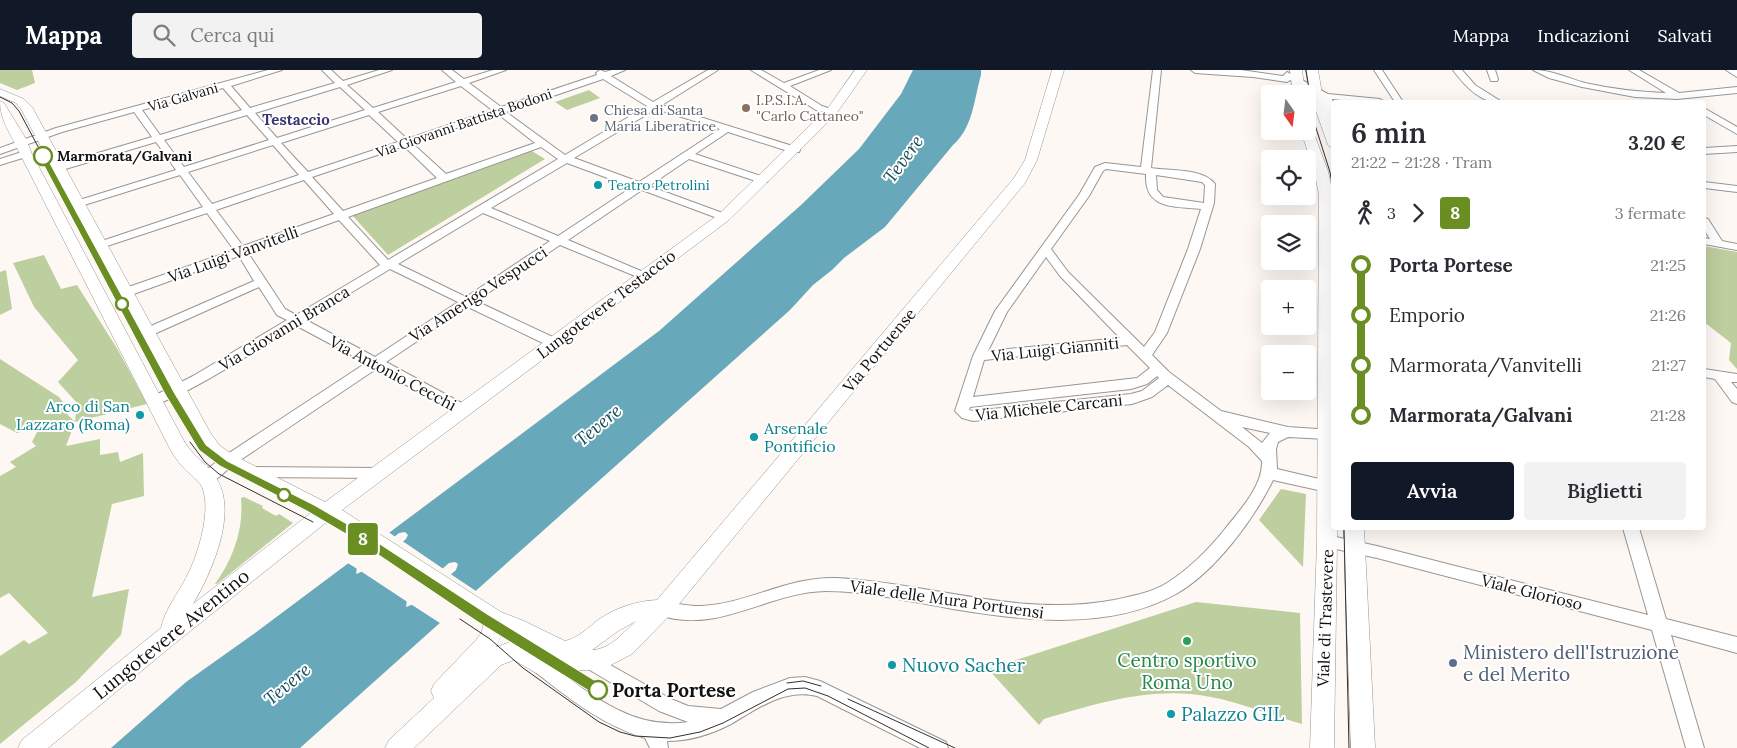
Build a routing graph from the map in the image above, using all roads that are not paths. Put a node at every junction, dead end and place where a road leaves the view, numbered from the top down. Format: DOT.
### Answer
graph roads {
  1 [pos="278,70"];
  2 [pos="326,70"];
  3 [pos="388,70"];
  4 [pos="446,70"];
  5 [pos="502,70"];
  6 [pos="595,70"];
  7 [pos="621,70"];
  8 [pos="714,70"];
  9 [pos="755,70"];
  10 [pos="828,70"];
  11 [pos="861,70"];
  12 [pos="1058,70"];
  13 [pos="1157,70"];
  14 [pos="1195,70"];
  15 [pos="1270,70"];
  16 [pos="1279,70"];
  17 [pos="1312,70"];
  18 [pos="1378,70"];
  19 [pos="1457,70"];
  20 [pos="1537,70"];
  21 [pos="1633,70"];
  22 [pos="1730,70"];
  23 [pos="1248,72"];
  24 [pos="1737,74"];
  25 [pos="604,76"];
  26 [pos="462,82"];
  27 [pos="1295,82"];
  28 [pos="342,84"];
  29 [pos="225,85"];
  30 [pos="1314,85"];
  31 [pos="783,86"];
  32 [pos="1316,89"];
  33 [pos="1737,90"];
  34 [pos="1316,91"];
  35 [pos="0,92"];
  36 [pos="1326,96"];
  37 [pos="1677,96"];
  38 [pos="1362,100"];
  39 [pos="1398,100"];
  40 [pos="1494,100"];
  41 [pos="1685,100"];
  42 [pos="0,105"];
  43 [pos="654,105"];
  44 [pos="137,110"];
  45 [pos="249,111"];
  46 [pos="372,111"];
  47 [pos="500,111"];
  48 [pos="832,111"];
  49 [pos="1706,112"];
  50 [pos="1331,113"];
  51 [pos="82,124"];
  52 [pos="728,128"];
  53 [pos="1737,130"];
  54 [pos="1331,135"];
  55 [pos="158,138"];
  56 [pos="32,139"];
  57 [pos="1310,140"];
  58 [pos="274,141"];
  59 [pos="407,142"];
  60 [pos="541,144"];
  61 [pos="0,145"];
  62 [pos="1737,149"];
  63 [pos="794,150"];
  64 [pos="0,151"];
  65 [pos="1706,151"];
  66 [pos="687,155"];
  67 [pos="0,156"];
  68 [pos="565,158"];
  69 [pos="0,162"];
  70 [pos="58,168"];
  71 [pos="181,170"];
  72 [pos="1149,171"];
  73 [pos="306,176"];
  74 [pos="444,178"];
  75 [pos="763,180"];
  76 [pos="1706,185"];
  77 [pos="640,186"];
  78 [pos="1737,189"];
  79 [pos="77,204"];
  80 [pos="1208,207"];
  81 [pos="209,209"];
  82 [pos="483,209"];
  83 [pos="340,216"];
  84 [pos="724,216"];
  85 [pos="1706,224"];
  86 [pos="558,241"];
  87 [pos="1706,241"];
  88 [pos="1718,243"];
  89 [pos="100,245"];
  90 [pos="1737,247"];
  91 [pos="1045,249"];
  92 [pos="241,251"];
  93 [pos="389,265"];
  94 [pos="644,276"];
  95 [pos="261,282"];
  96 [pos="127,292"];
  97 [pos="466,301"];
  98 [pos="295,320"];
  99 [pos="148,332"];
  100 [pos="1131,341"];
  101 [pos="554,343"];
  102 [pos="1145,355"];
  103 [pos="979,356"];
  104 [pos="374,363"];
  105 [pos="1706,373"];
  106 [pos="1163,374"];
  107 [pos="1719,375"];
  108 [pos="1737,378"];
  109 [pos="178,390"];
  110 [pos="1737,399"];
  111 [pos="155,400"];
  112 [pos="963,404"];
  113 [pos="464,410"];
  114 [pos="1211,412"];
  115 [pos="1290,431"];
  116 [pos="1330,433"];
  117 [pos="221,456"];
  118 [pos="1268,465"];
  119 [pos="199,471"];
  120 [pos="250,472"];
  121 [pos="379,472"];
  122 [pos="1327,486"];
  123 [pos="331,517"];
  124 [pos="1632,530"];
  125 [pos="1354,537"];
  126 [pos="1327,541"];
  127 [pos="662,609"];
  128 [pos="1661,625"];
  129 [pos="492,629"];
  130 [pos="171,633"];
  131 [pos="1737,645"];
  132 [pos="564,651"];
  133 [pos="589,661"];
  134 [pos="536,663"];
  135 [pos="724,718"];
  136 [pos="651,731"];
  137 [pos="30,748"];
  138 [pos="388,748"];
  139 [pos="397,748"];
  140 [pos="660,748"];
  141 [pos="939,748"];
  142 [pos="1322,748"];
  143 [pos="1362,748"];
  144 [pos="1695,748"];
  1 -- 29 [label="street, Via Galvani"];
  2 -- 28 [label="street"];
  3 -- 28 [label="street"];
  4 -- 26 [label="street"];
  5 -- 26 [label="street"];
  6 -- 25 [label="street"];
  7 -- 25 [label="street, Via Giovanni Battista Bodoni"];
  8 -- 43 [label="street"];
  9 -- 31 [label="street"];
  10 -- 31 [label="street"];
  11 -- 48 [label="main road, Lungotevere Testaccio"];
  12 -- 127 [label="main road, Via Portuense"];
  13 -- 72 [label="street"];
  14 -- 23 [label="street"];
  15 -- 27 [label="street"];
  16 -- 27 [label="street"];
  17 -- 30 [label="main road"];
  18 -- 39 [label="street"];
  19 -- 40 [label="street"];
  20 -- 37 [label="street"];
  21 -- 37 [label="street"];
  22 -- 24 [label="street"];
  23 -- 27 [label="street"];
  25 -- 43 [label="street"];
  25 -- 47 [label="street, Via Giovanni Battista Bodoni"];
  26 -- 46 [label="street"];
  26 -- 47 [label="street"];
  28 -- 45 [label="street"];
  28 -- 46 [label="street"];
  29 -- 44 [label="street, Via Galvani"];
  29 -- 45 [label="street"];
  31 -- 48 [label="street"];
  32 -- 36 [label="street"];
  33 -- 37 [label="street"];
  34 -- 54 [label="main road"];
  35 -- 56 [label="main road"];
  36 -- 38 [label="street"];
  36 -- 50 [label="street"];
  37 -- 41 [label="street"];
  42 -- 56 [label="main road"];
  43 -- 52 [label="street"];
  43 -- 68 [label="street"];
  44 -- 51 [label="street, Via Galvani"];
  44 -- 55 [label="street"];
  45 -- 55 [label="street"];
  45 -- 58 [label="street"];
  46 -- 58 [label="street"];
  46 -- 59 [label="street"];
  47 -- 59 [label="street, Via Giovanni Battista Bodoni"];
  47 -- 60 [label="street"];
  48 -- 63 [label="main road, Lungotevere Testaccio"];
  49 -- 53 [label="street"];
  51 -- 56 [label="street, Via Galvani"];
  51 -- 56 [label="street, Via Galvani"];
  52 -- 63 [label="street"];
  52 -- 66 [label="street, Via Amerigo Vespucci"];
  55 -- 70 [label="street"];
  55 -- 71 [label="street"];
  56 -- 61 [label="street"];
  56 -- 64 [label="street"];
  56 -- 67 [label="street"];
  56 -- 69 [label="street"];
  56 -- 70 [label="main road"];
  56 -- 111 [label="main road"];
  57 -- 116 [label="main road, Viale di Trastevere"];
  58 -- 71 [label="street"];
  58 -- 73 [label="street"];
  59 -- 73 [label="street, Via Giovanni Battista Bodoni"];
  59 -- 74 [label="street"];
  60 -- 68 [label="street"];
  60 -- 74 [label="street, Via Luigi Vanvitelli"];
  62 -- 65 [label="street"];
  63 -- 75 [label="main road, Lungotevere Testaccio"];
  66 -- 75 [label="street"];
  66 -- 77 [label="street, Via Amerigo Vespucci"];
  68 -- 77 [label="street"];
  68 -- 82 [label="street"];
  70 -- 79 [label="main road"];
  71 -- 79 [label="street"];
  71 -- 81 [label="street"];
  72 -- 80 [label="street"];
  72 -- 80 [label="street"];
  72 -- 91 [label="street"];
  73 -- 81 [label="street, Via Giovanni Battista Bodoni"];
  73 -- 83 [label="street"];
  74 -- 83 [label="street, Via Luigi Vanvitelli"];
  75 -- 84 [label="main road, Lungotevere Testaccio"];
  76 -- 78 [label="street"];
  77 -- 84 [label="street"];
  77 -- 86 [label="street, Via Amerigo Vespucci"];
  79 -- 89 [label="main road"];
  80 -- 102 [label="street"];
  81 -- 89 [label="street"];
  81 -- 92 [label="street"];
  82 -- 86 [label="street"];
  82 -- 93 [label="street"];
  83 -- 92 [label="street, Via Luigi Vanvitelli"];
  83 -- 93 [label="street"];
  84 -- 94 [label="main road, Lungotevere Testaccio"];
  85 -- 88 [label="street"];
  86 -- 94 [label="street"];
  86 -- 97 [label="street, Via Amerigo Vespucci"];
  87 -- 88 [label="street"];
  88 -- 90 [label="street"];
  89 -- 96 [label="main road"];
  91 -- 100 [label="street"];
  91 -- 103 [label="street"];
  92 -- 95 [label="street"];
  92 -- 96 [label="street, Via Luigi Vanvitelli"];
  93 -- 97 [label="street"];
  93 -- 98 [label="street, Via Giovanni Branca"];
  94 -- 101 [label="main road, Lungotevere Testaccio"];
  95 -- 98 [label="street"];
  95 -- 99 [label="street"];
  96 -- 99 [label="main road"];
  97 -- 101 [label="street"];
  97 -- 104 [label="street, Via Amerigo Vespucci"];
  98 -- 104 [label="street, Via Antonio Cecchi"];
  98 -- 109 [label="street, Via Giovanni Branca"];
  99 -- 109 [label="main road"];
  100 -- 102 [label="street"];
  100 -- 103 [label="street, Via Luigi Gianniti"];
  101 -- 113 [label="main road, Lungotevere Testaccio"];
  102 -- 106 [label="street"];
  103 -- 112 [label="street"];
  104 -- 113 [label="street, Via Antonio Cecchi"];
  104 -- 117 [label="street, Via Amerigo Vespucci"];
  105 -- 107 [label="street"];
  106 -- 112 [label="street, Via Michele Carcani"];
  106 -- 112 [label="street, Via Michele Carcani"];
  106 -- 114 [label="street"];
  107 -- 108 [label="street"];
  107 -- 110 [label="street"];
  109 -- 111 [label="street"];
  109 -- 117 [label="main road"];
  111 -- 119 [label="main road"];
  113 -- 121 [label="main road, Lungotevere Testaccio"];
  114 -- 115 [label="street"];
  114 -- 118 [label="street"];
  115 -- 116 [label="street"];
  115 -- 118 [label="street, Viale delle Mura Portuensi"];
  116 -- 122 [label="main road, Viale di Trastevere"];
  117 -- 119 [label="street, Via Amerigo Vespucci"];
  117 -- 120 [label="main road"];
  118 -- 122 [label="street"];
  118 -- 127 [label="street, Viale delle Mura Portuensi"];
  119 -- 130 [label="main road"];
  120 -- 121 [label="street"];
  120 -- 123 [label="main road"];
  121 -- 123 [label="main road, Lungotevere Testaccio"];
  122 -- 126 [label="main road, Viale di Trastevere"];
  123 -- 129 [label="main road"];
  123 -- 130 [label="main road, Lungotevere Aventino"];
  124 -- 128 [label="street"];
  125 -- 126 [label="street, Viale Glorioso"];
  125 -- 128 [label="street, Viale Glorioso"];
  125 -- 143 [label="main road, Viale di Trastevere"];
  126 -- 142 [label="main road, Viale di Trastevere"];
  127 -- 132 [label="main road"];
  127 -- 133 [label="main road, Via Portuense"];
  128 -- 131 [label="street, Viale Glorioso"];
  128 -- 144 [label="street"];
  129 -- 132 [label="main road"];
  129 -- 138 [label="main road"];
  130 -- 137 [label="main road, Lungotevere Aventino"];
  132 -- 133 [label="main road"];
  133 -- 134 [label="main road, Via Portuense"];
  133 -- 135 [label="street"];
  134 -- 136 [label="street"];
  134 -- 139 [label="main road"];
  135 -- 136 [label="street"];
  135 -- 141 [label="street"];
  136 -- 140 [label="street"];
}
